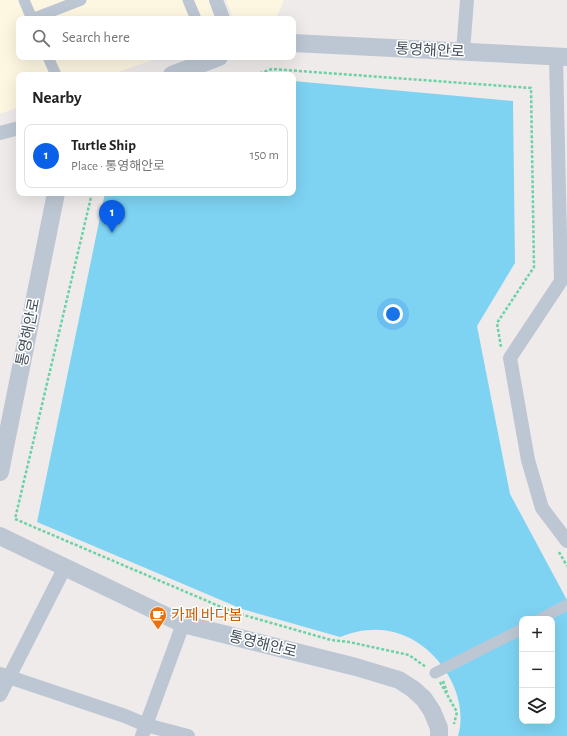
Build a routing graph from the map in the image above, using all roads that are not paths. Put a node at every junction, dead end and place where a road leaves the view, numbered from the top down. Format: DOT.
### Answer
graph roads {
  1 [pos="24,0"];
  2 [pos="81,0"];
  3 [pos="188,0"];
  4 [pos="216,0"];
  5 [pos="467,0"];
  6 [pos="31,16"];
  7 [pos="40,16"];
  8 [pos="195,16"];
  9 [pos="222,16"];
  10 [pos="296,43"];
  11 [pos="463,52"];
  12 [pos="562,57"];
  13 [pos="49,60"];
  14 [pos="209,60"];
  15 [pos="55,72"];
  16 [pos="179,72"];
  17 [pos="16,129"];
  18 [pos="0,133"];
  19 [pos="55,196"];
  20 [pos="0,472"];
  21 [pos="0,536"];
  22 [pos="562,544"];
  23 [pos="65,567"];
  24 [pos="567,605"];
  25 [pos="546,616"];
  26 [pos="183,624"];
  27 [pos="519,631"];
  28 [pos="435,673"];
  29 [pos="5,676"];
  30 [pos="0,695"];
  31 [pos="144,731"];
  32 [pos="446,733"];
  33 [pos="188,736"];
  1 -- 6 [label="street"];
  2 -- 7 [label="street"];
  3 -- 8 [label="street"];
  4 -- 9 [label="street"];
  5 -- 11 [label="street"];
  10 -- 11 [label="street, 통영해안로"];
  11 -- 12 [label="street, 통영해안로"];
  12 -- 22 [label="street"];
  13 -- 15 [label="street"];
  14 -- 16 [label="street"];
  17 -- 18 [label="street"];
  19 -- 20 [label="street, 통영해안로"];
  21 -- 23 [label="street, 통영해안로"];
  23 -- 26 [label="street, 통영해안로"];
  23 -- 29 [label="street"];
  24 -- 25 [label="street"];
  26 -- 31 [label="street"];
  26 -- 32 [label="street, 통영해안로"];
  27 -- 28 [label="street"];
  29 -- 30 [label="street"];
  29 -- 31 [label="street"];
  31 -- 33 [label="street"];
}
